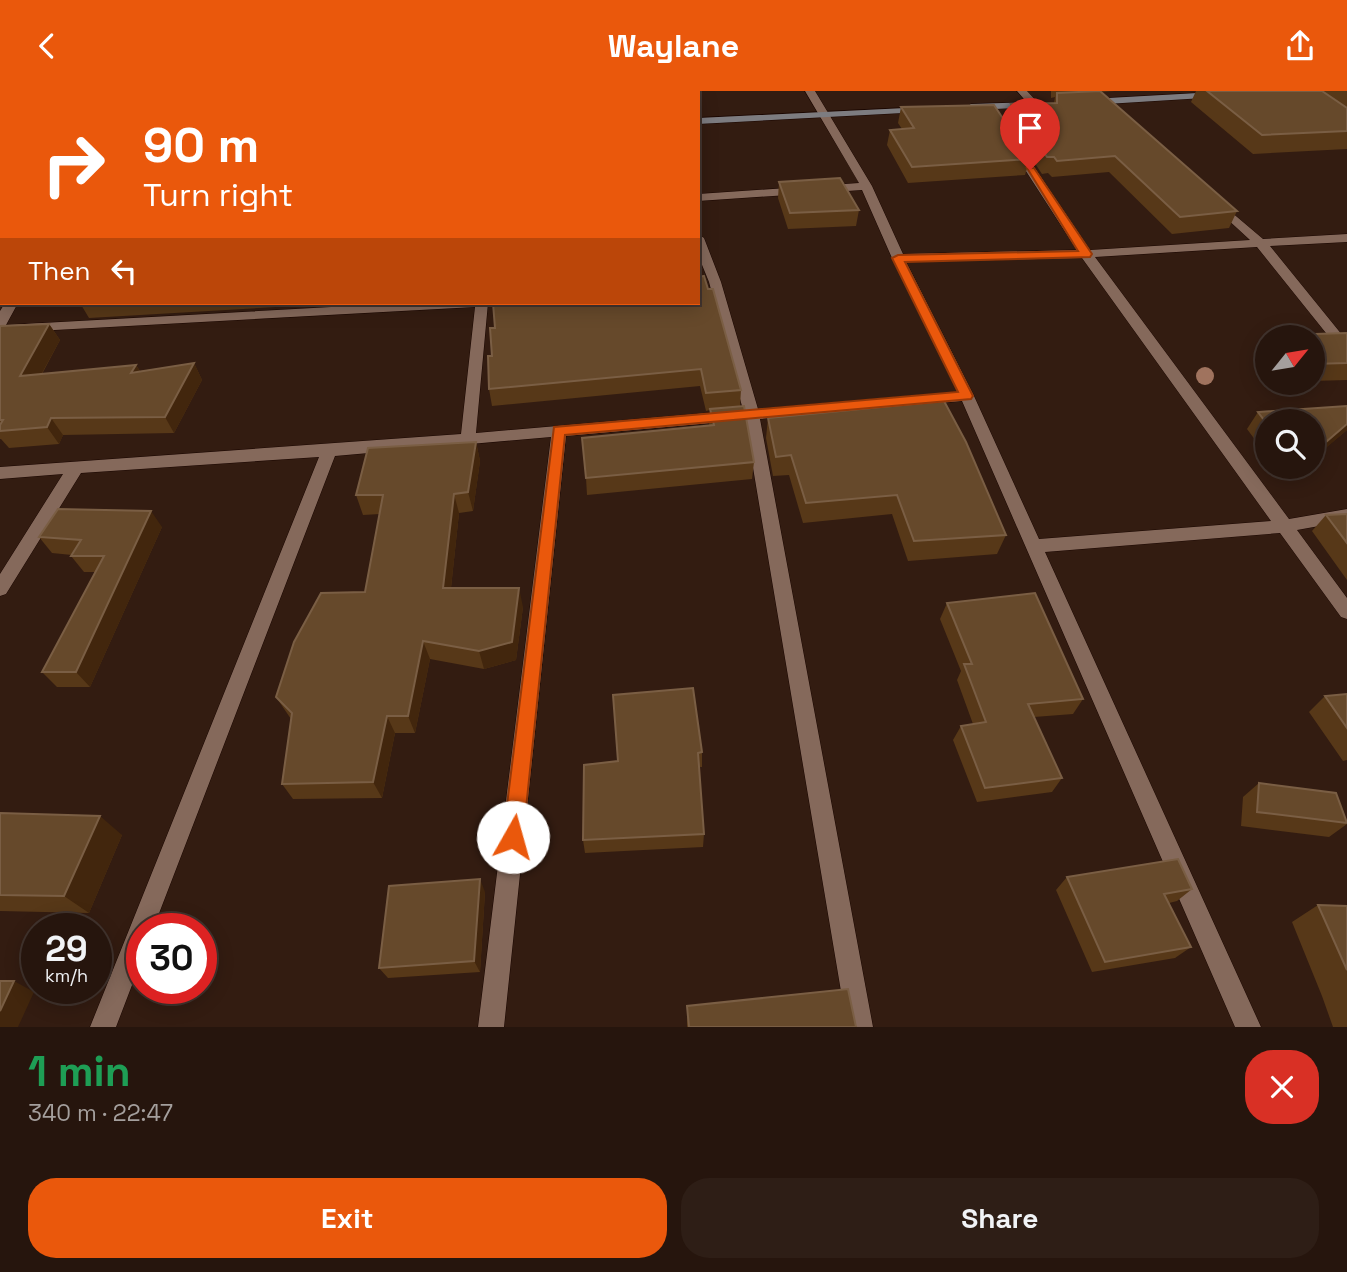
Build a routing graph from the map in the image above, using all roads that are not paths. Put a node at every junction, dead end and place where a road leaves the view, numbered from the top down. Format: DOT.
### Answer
graph roads {
  1 [pos="810,91"];
  2 [pos="1023,91"];
  3 [pos="1226,95"];
  4 [pos="1104,101"];
  5 [pos="1076,103"];
  6 [pos="1048,104"];
  7 [pos="1035,105"];
  8 [pos="989,106"];
  9 [pos="963,108"];
  10 [pos="937,109"];
  11 [pos="1114,110"];
  12 [pos="821,114"];
  13 [pos="996,118"];
  14 [pos="700,121"];
  15 [pos="1011,141"];
  16 [pos="866,186"];
  17 [pos="1203,191"];
  18 [pos="700,198"];
  19 [pos="1347,238"];
  20 [pos="1262,245"];
  21 [pos="700,248"];
  22 [pos="1086,254"];
  23 [pos="898,258"];
  24 [pos="707,283"];
  25 [pos="10,305"];
  26 [pos="438,305"];
  27 [pos="482,305"];
  28 [pos="0,323"];
  29 [pos="0,330"];
  30 [pos="1347,350"];
  31 [pos="967,396"];
  32 [pos="752,416"];
  33 [pos="559,431"];
  34 [pos="468,439"];
  35 [pos="329,451"];
  36 [pos="78,466"];
  37 [pos="0,473"];
  38 [pos="1347,515"];
  39 [pos="1286,526"];
  40 [pos="1036,546"];
  41 [pos="0,589"];
  42 [pos="1347,612"];
  43 [pos="103,1027"];
  44 [pos="491,1027"];
  45 [pos="860,1027"];
  46 [pos="1248,1027"];
  1 -- 12 [label="street"];
  2 -- 7 [label="street"];
  3 -- 4 [label="street"];
  4 -- 5 [label="street"];
  4 -- 11 [label="street"];
  6 -- 7 [label="street"];
  7 -- 8 [label="street"];
  8 -- 9 [label="street"];
  8 -- 13 [label="street"];
  10 -- 12 [label="street"];
  12 -- 14 [label="street"];
  12 -- 16 [label="street"];
  15 -- 22 [label="street"];
  16 -- 18 [label="street"];
  16 -- 23 [label="street"];
  17 -- 20 [label="street"];
  19 -- 20 [label="street"];
  20 -- 22 [label="street"];
  20 -- 30 [label="street"];
  21 -- 24 [label="street"];
  22 -- 23 [label="street"];
  22 -- 39 [label="street"];
  23 -- 31 [label="street"];
  24 -- 32 [label="street"];
  25 -- 28 [label="street"];
  26 -- 29 [label="street"];
  27 -- 34 [label="street"];
  31 -- 32 [label="street"];
  31 -- 40 [label="street"];
  32 -- 33 [label="street"];
  32 -- 45 [label="street"];
  33 -- 34 [label="street"];
  33 -- 44 [label="street"];
  34 -- 35 [label="street"];
  35 -- 36 [label="street"];
  35 -- 43 [label="street"];
  36 -- 37 [label="street"];
  36 -- 41 [label="street"];
  38 -- 39 [label="street"];
  39 -- 40 [label="street"];
  39 -- 42 [label="street"];
  40 -- 46 [label="street"];
}
